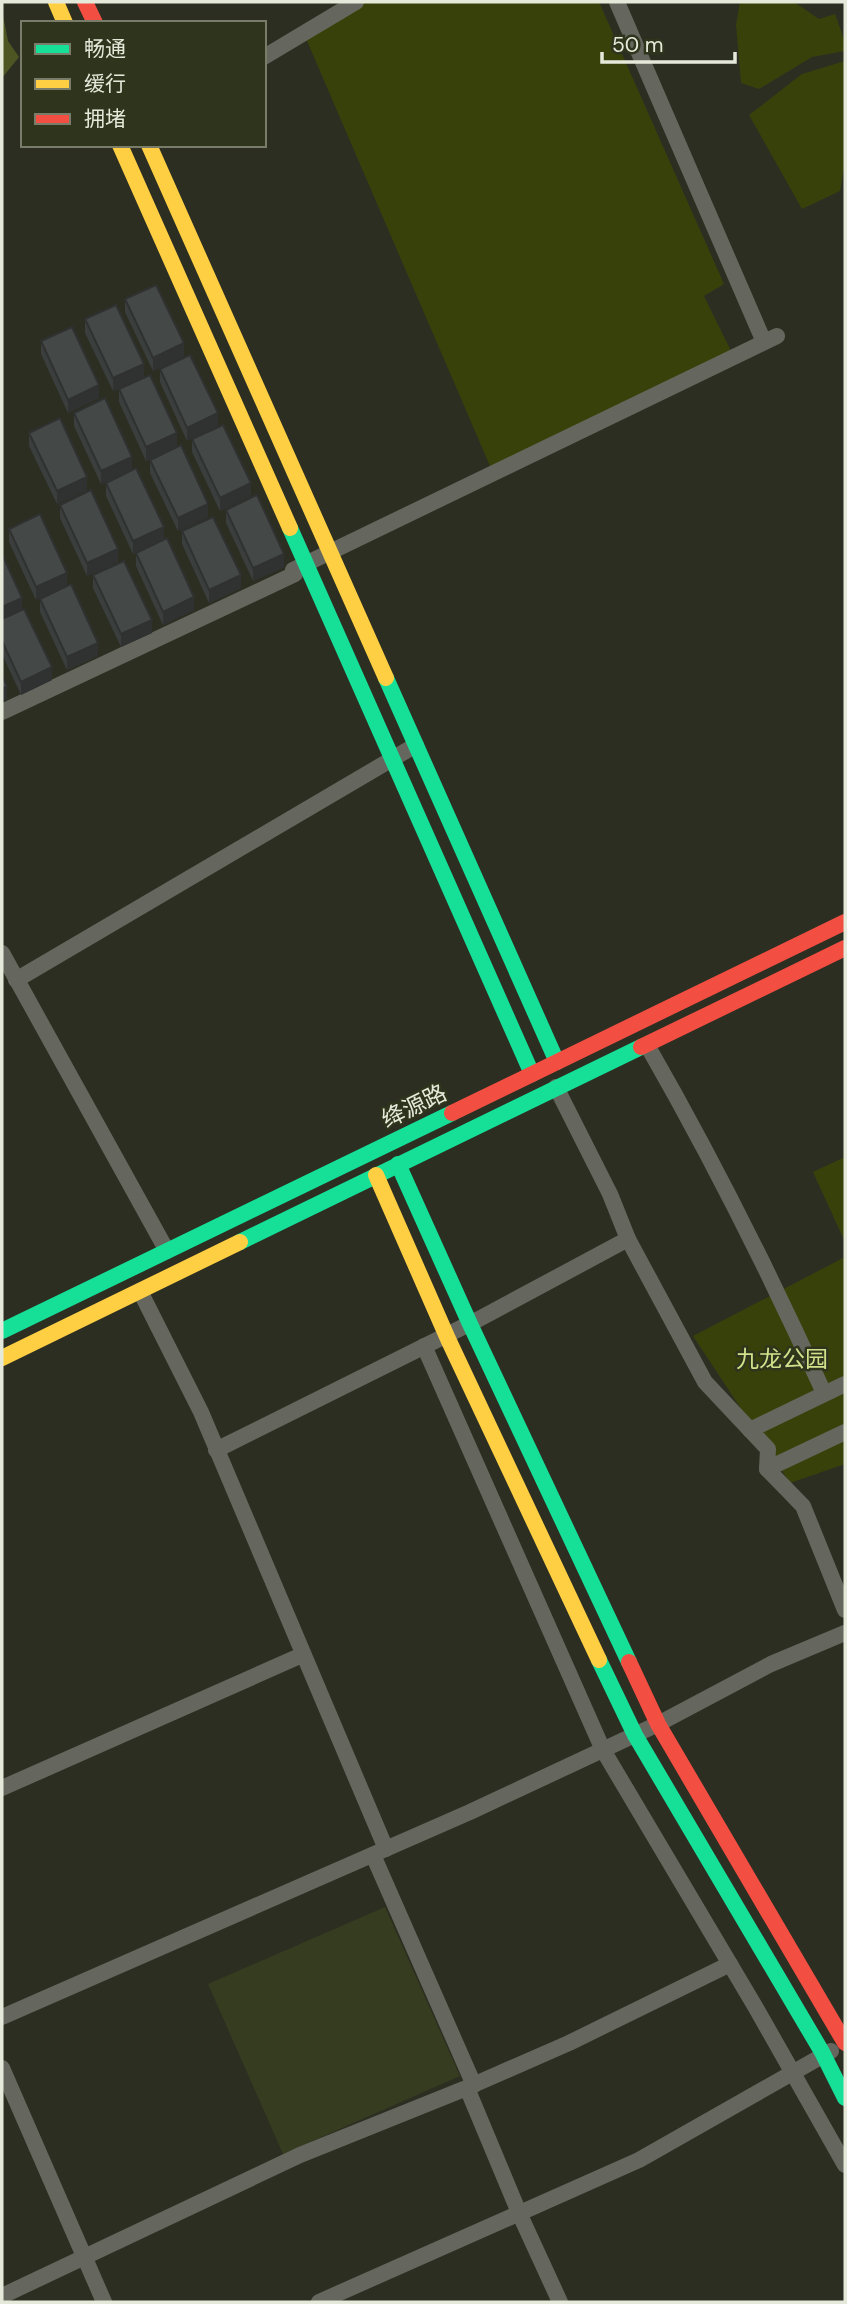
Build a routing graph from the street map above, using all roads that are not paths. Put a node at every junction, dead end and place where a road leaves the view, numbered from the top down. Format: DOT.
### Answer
graph roads {
  1 [pos="56,2"];
  2 [pos="85,2"];
  3 [pos="356,2"];
  4 [pos="617,2"];
  5 [pos="64,21"];
  6 [pos="93,21"];
  7 [pos="266,56"];
  8 [pos="114,147"];
  9 [pos="150,147"];
  10 [pos="330,552"];
  11 [pos="298,569"];
  12 [pos="2,712"];
  13 [pos="416,745"];
  14 [pos="392,759"];
  15 [pos="845,922"];
  16 [pos="845,948"];
  17 [pos="2,953"];
  18 [pos="16,980"];
  19 [pos="647,1045"];
  20 [pos="557,1062"];
  21 [pos="532,1074"];
  22 [pos="556,1087"];
  23 [pos="398,1164"];
  24 [pos="376,1175"];
  25 [pos="628,1239"];
  26 [pos="167,1251"];
  27 [pos="140,1291"];
  28 [pos="470,1324"];
  29 [pos="2,1331"];
  30 [pos="447,1335"];
  31 [pos="424,1346"];
  32 [pos="2,1358"];
  33 [pos="845,1384"];
  34 [pos="824,1393"];
  35 [pos="750,1430"];
  36 [pos="845,1432"];
  37 [pos="216,1450"];
  38 [pos="767,1469"];
  39 [pos="845,1609"];
  40 [pos="845,1633"];
  41 [pos="302,1655"];
  42 [pos="658,1724"];
  43 [pos="635,1735"];
  44 [pos="603,1750"];
  45 [pos="2,1788"];
  46 [pos="379,1852"];
  47 [pos="730,1964"];
  48 [pos="2,2017"];
  49 [pos="845,2043"];
  50 [pos="823,2055"];
  51 [pos="2,2067"];
  52 [pos="792,2074"];
  53 [pos="470,2086"];
  54 [pos="845,2098"];
  55 [pos="845,2165"];
  56 [pos="520,2215"];
  57 [pos="84,2258"];
  58 [pos="2,2296"];
  59 [pos="104,2302"];
  60 [pos="320,2302"];
  61 [pos="560,2302"];
  1 -- 5 [label="main road"];
  2 -- 6 [label="main road"];
  3 -- 7 [label="street"];
  4 -- 10 [label="street"];
  8 -- 11 [label="main road"];
  9 -- 10 [label="main road"];
  10 -- 11 [label="street"];
  10 -- 13 [label="main road"];
  11 -- 12 [label="street"];
  11 -- 14 [label="main road"];
  13 -- 14 [label="street"];
  13 -- 20 [label="main road"];
  14 -- 18 [label="street"];
  14 -- 21 [label="main road"];
  15 -- 20 [label="main road, 绛源路"];
  16 -- 19 [label="main road, 绛源路"];
  17 -- 18 [label="street"];
  18 -- 26 [label="street"];
  19 -- 22 [label="main road, 绛源路"];
  19 -- 34 [label="street"];
  20 -- 21 [label="main road, 绛源路"];
  21 -- 26 [label="main road, 绛源路"];
  22 -- 23 [label="main road, 绛源路"];
  22 -- 25 [label="street"];
  23 -- 24 [label="main road, 绛源路"];
  23 -- 28 [label="main road"];
  24 -- 27 [label="main road, 绛源路"];
  24 -- 30 [label="main road"];
  25 -- 28 [label="street"];
  25 -- 35 [label="street"];
  26 -- 29 [label="main road, 绛源路"];
  27 -- 32 [label="main road, 绛源路"];
  27 -- 37 [label="street"];
  28 -- 30 [label="street"];
  28 -- 42 [label="main road"];
  30 -- 31 [label="street"];
  30 -- 43 [label="main road"];
  31 -- 37 [label="street"];
  31 -- 44 [label="street"];
  33 -- 34 [label="street"];
  34 -- 35 [label="street"];
  35 -- 38 [label="street"];
  36 -- 38 [label="street"];
  37 -- 41 [label="street"];
  38 -- 39 [label="street"];
  40 -- 42 [label="street"];
  41 -- 45 [label="street"];
  41 -- 46 [label="street"];
  42 -- 43 [label="street"];
  42 -- 49 [label="main road"];
  43 -- 44 [label="street"];
  43 -- 50 [label="main road"];
  44 -- 46 [label="street"];
  44 -- 47 [label="street"];
  46 -- 48 [label="street"];
  46 -- 53 [label="street"];
  47 -- 52 [label="street"];
  47 -- 53 [label="street"];
  49 -- 50 [label="street"];
  50 -- 52 [label="street"];
  50 -- 54 [label="main road"];
  51 -- 57 [label="street"];
  52 -- 55 [label="street"];
  52 -- 56 [label="street"];
  53 -- 56 [label="street"];
  53 -- 57 [label="street"];
  56 -- 60 [label="street"];
  56 -- 61 [label="street"];
  57 -- 58 [label="street"];
  57 -- 59 [label="street"];
}
